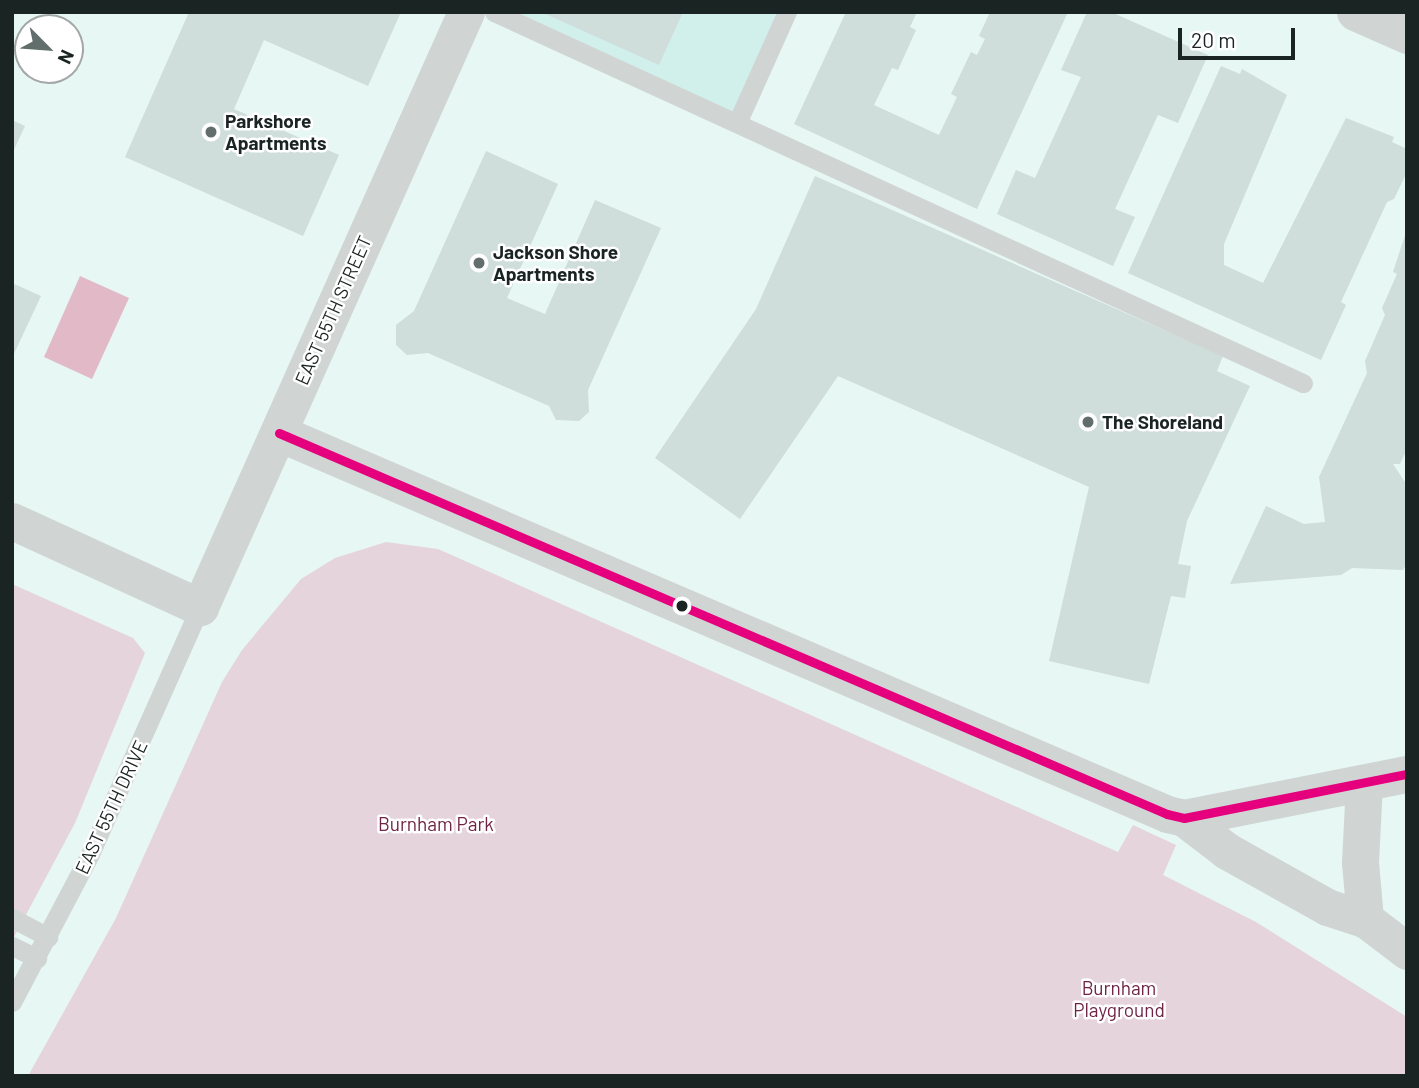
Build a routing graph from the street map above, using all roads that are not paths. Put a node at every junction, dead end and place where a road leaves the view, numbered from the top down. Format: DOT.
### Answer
graph roads {
  1 [pos="788,12"];
  2 [pos="1355,12"];
  3 [pos="471,13"];
  4 [pos="1407,35"];
  5 [pos="737,123"];
  6 [pos="1303,383"];
  7 [pos="279,433"];
  8 [pos="12,521"];
  9 [pos="200,607"];
  10 [pos="1407,774"];
  11 [pos="1364,783"];
  12 [pos="1184,818"];
  13 [pos="12,918"];
  14 [pos="1365,919"];
  15 [pos="48,937"];
  16 [pos="12,946"];
  17 [pos="1407,951"];
  18 [pos="37,958"];
  19 [pos="12,1002"];
  1 -- 5 [label="lane"];
  2 -- 4 [label="street"];
  3 -- 5 [label="lane"];
  3 -- 7 [label="street, EAST 55TH STREET"];
  5 -- 6 [label="lane"];
  7 -- 9 [label="street, EAST 55TH STREET"];
  7 -- 12 [label="street"];
  8 -- 9 [label="street"];
  9 -- 15 [label="lane, EAST 55TH DRIVE"];
  10 -- 11 [label="street"];
  11 -- 12 [label="street"];
  11 -- 14 [label="street"];
  12 -- 14 [label="street"];
  13 -- 15 [label="lane"];
  14 -- 17 [label="street"];
  15 -- 18 [label="lane, EAST 55TH DRIVE"];
  16 -- 18 [label="lane"];
  18 -- 19 [label="lane, EAST 55TH DRIVE"];
}
